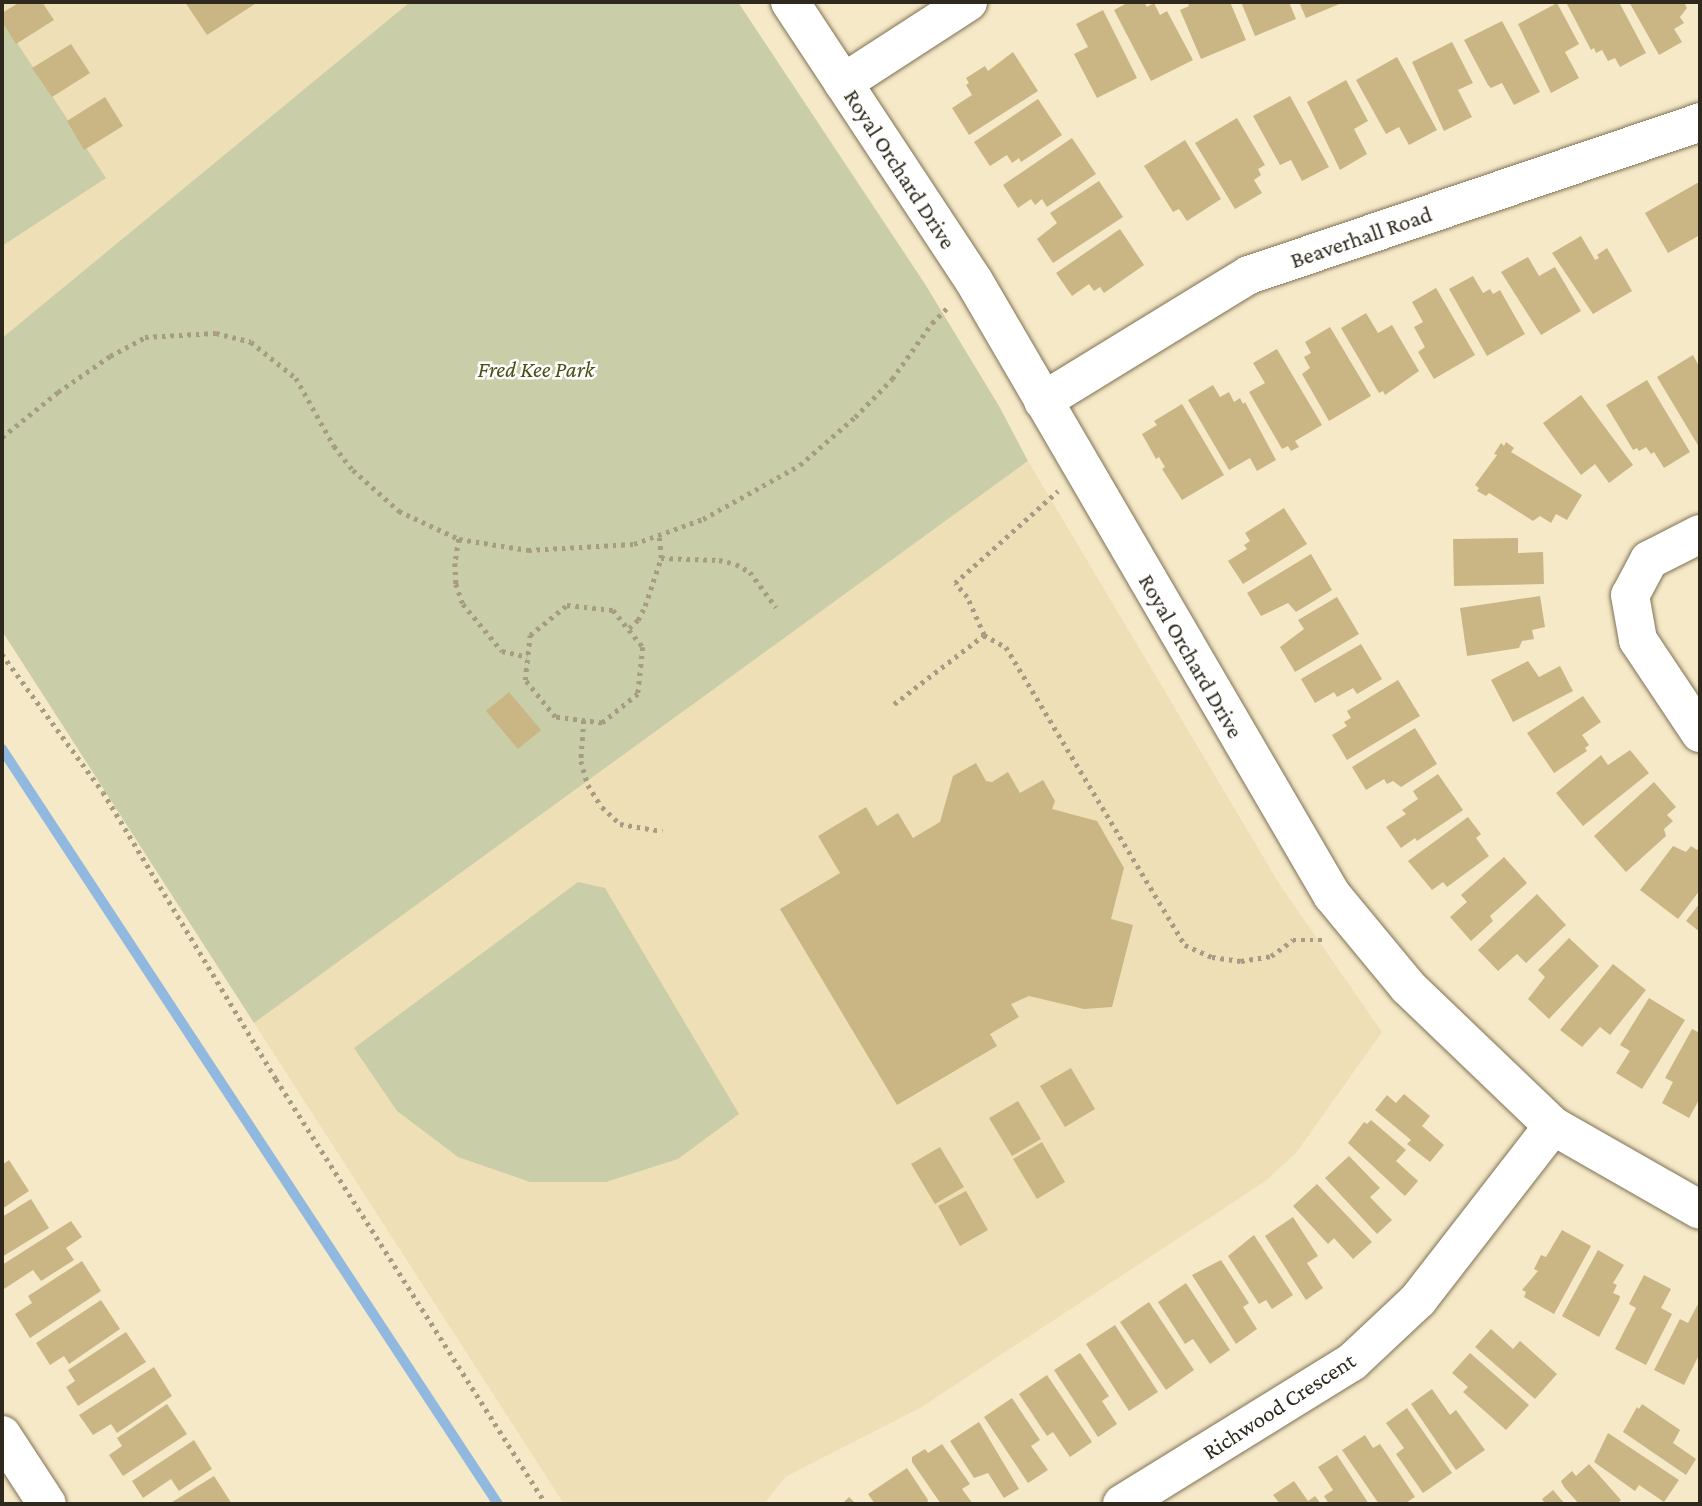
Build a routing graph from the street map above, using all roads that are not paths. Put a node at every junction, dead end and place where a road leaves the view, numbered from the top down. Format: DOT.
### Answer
graph roads {
  1 [pos="790,2"];
  2 [pos="968,2"];
  3 [pos="843,82"];
  4 [pos="1700,122"];
  5 [pos="1043,401"];
  6 [pos="1700,534"];
  7 [pos="1700,733"];
  8 [pos="1553,1126"];
  9 [pos="1700,1210"];
  10 [pos="2,1435"];
  11 [pos="47,1504"];
  12 [pos="1122,1504"];
  1 -- 3 [label="street, Royal Orchard Drive"];
  2 -- 3 [label="street"];
  3 -- 5 [label="street, Royal Orchard Drive"];
  4 -- 5 [label="street, Beaverhall Road"];
  5 -- 8 [label="street, Royal Orchard Drive"];
  6 -- 7 [label="street"];
  8 -- 9 [label="street, Royal Orchard Drive"];
  8 -- 12 [label="street, Richwood Crescent"];
  10 -- 11 [label="street"];
}
